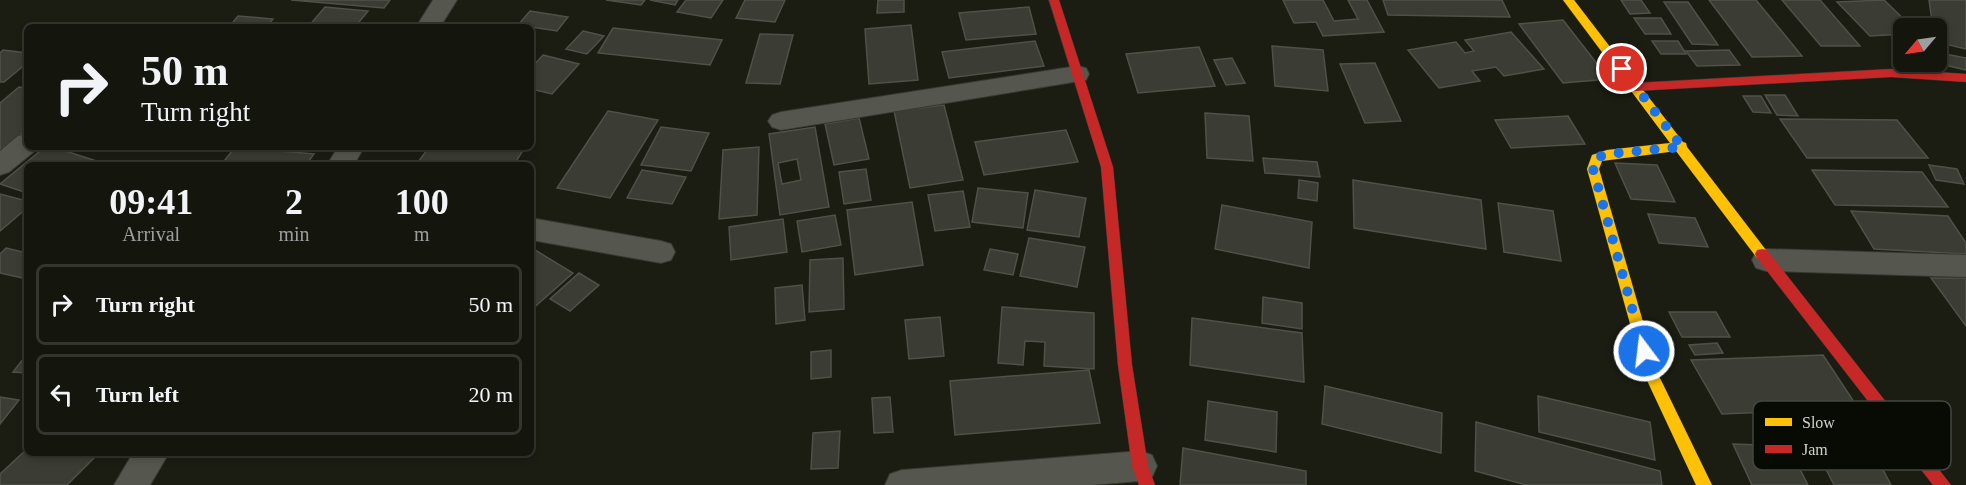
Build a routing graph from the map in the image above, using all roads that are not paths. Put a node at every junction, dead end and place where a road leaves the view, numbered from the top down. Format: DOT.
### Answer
graph roads {
  1 [pos="445,0"];
  2 [pos="1054,0"];
  3 [pos="1568,0"];
  4 [pos="430,24"];
  5 [pos="1077,74"];
  6 [pos="1966,78"];
  7 [pos="1635,87"];
  8 [pos="781,121"];
  9 [pos="24,145"];
  10 [pos="1682,147"];
  11 [pos="0,165"];
  12 [pos="534,230"];
  13 [pos="661,252"];
  14 [pos="1766,260"];
  15 [pos="1966,266"];
  16 [pos="1877,401"];
  17 [pos="150,456"];
  18 [pos="1931,470"];
  19 [pos="1144,475"];
  20 [pos="131,485"];
  21 [pos="902,485"];
  22 [pos="1704,485"];
  23 [pos="1943,485"];
  1 -- 4 [label="street"];
  2 -- 5 [label="street"];
  3 -- 7 [label="street"];
  5 -- 8 [label="street"];
  5 -- 19 [label="street"];
  6 -- 7 [label="street"];
  7 -- 10 [label="street"];
  9 -- 11 [label="street"];
  10 -- 14 [label="street"];
  10 -- 22 [label="street"];
  12 -- 13 [label="street"];
  14 -- 15 [label="street"];
  14 -- 16 [label="street"];
  17 -- 20 [label="street"];
  18 -- 23 [label="street"];
  19 -- 21 [label="street"];
}
